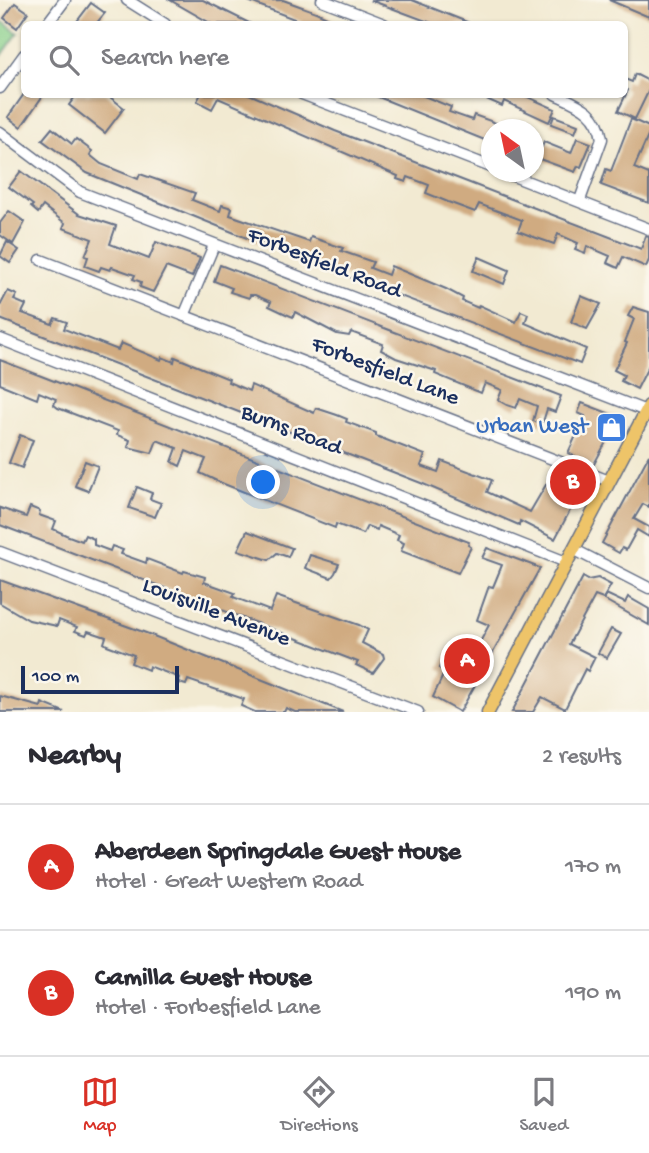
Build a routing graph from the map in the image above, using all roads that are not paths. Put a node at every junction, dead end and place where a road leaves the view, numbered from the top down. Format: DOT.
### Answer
graph roads {
  1 [pos="65,0"];
  2 [pos="127,0"];
  3 [pos="322,0"];
  4 [pos="49,21"];
  5 [pos="160,21"];
  6 [pos="376,21"];
  7 [pos="21,59"];
  8 [pos="0,88"];
  9 [pos="312,98"];
  10 [pos="564,98"];
  11 [pos="0,132"];
  12 [pos="481,163"];
  13 [pos="530,182"];
  14 [pos="580,200"];
  15 [pos="649,229"];
  16 [pos="215,245"];
  17 [pos="41,260"];
  18 [pos="184,316"];
  19 [pos="0,339"];
  20 [pos="648,409"];
  21 [pos="609,481"];
  22 [pos="573,549"];
  23 [pos="0,552"];
  24 [pos="566,562"];
  25 [pos="649,588"];
  26 [pos="418,712"];
  27 [pos="488,712"];
  1 -- 4 [label="street"];
  2 -- 5 [label="street"];
  3 -- 6 [label="street"];
  7 -- 8 [label="street"];
  9 -- 12 [label="street"];
  10 -- 14 [label="street"];
  11 -- 16 [label="street, Forbesfield Road"];
  13 -- 14 [label="street"];
  14 -- 15 [label="street"];
  16 -- 18 [label="street"];
  16 -- 20 [label="street, Forbesfield Road"];
  17 -- 18 [label="street, Forbesfield Lane"];
  18 -- 21 [label="street, Forbesfield Lane"];
  19 -- 24 [label="street, Burns Road"];
  20 -- 21 [label="main road"];
  21 -- 22 [label="main road"];
  22 -- 24 [label="main road"];
  22 -- 25 [label="street"];
  23 -- 26 [label="street, Louisville Avenue"];
  24 -- 27 [label="main road"];
}
